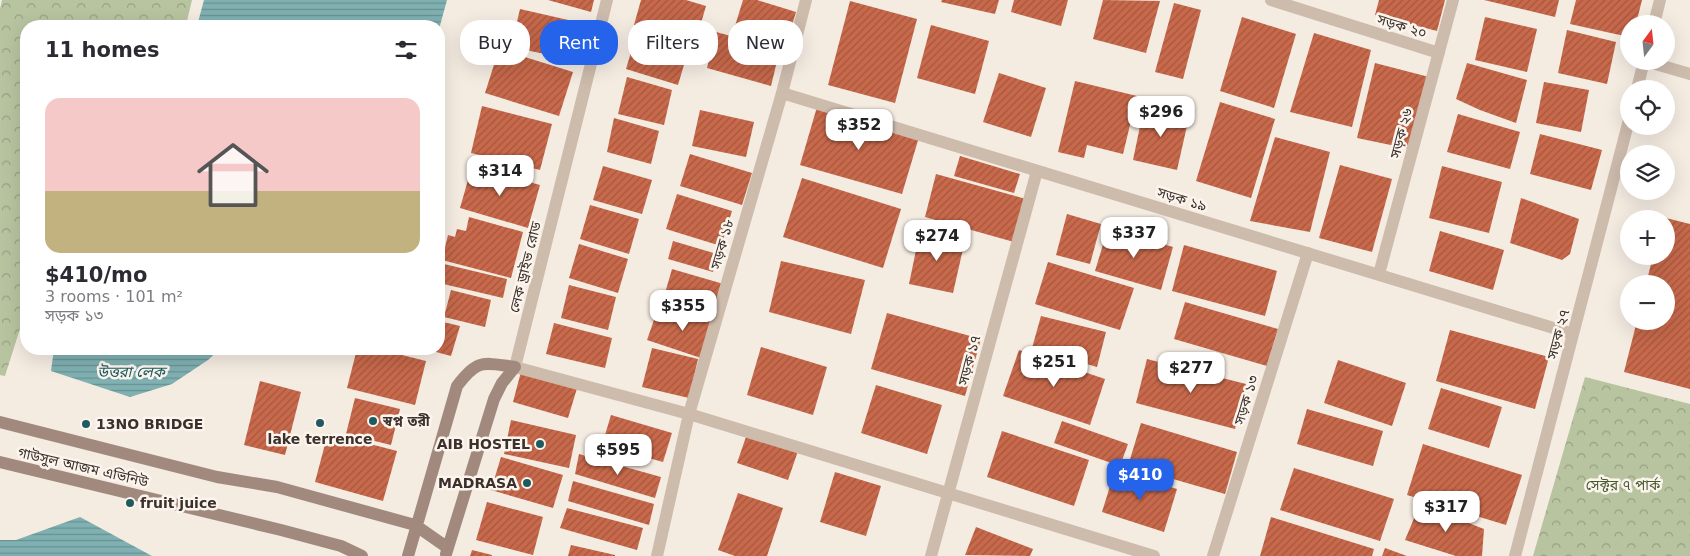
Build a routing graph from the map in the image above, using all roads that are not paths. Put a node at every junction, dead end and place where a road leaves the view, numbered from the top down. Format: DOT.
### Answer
graph roads {
  1 [pos="607,0"];
  2 [pos="806,0"];
  3 [pos="1271,0"];
  4 [pos="1453,0"];
  5 [pos="1660,0"];
  6 [pos="1656,15"];
  7 [pos="1439,53"];
  8 [pos="1675,70"];
  9 [pos="1690,74"];
  10 [pos="782,93"];
  11 [pos="1625,135"];
  12 [pos="1037,171"];
  13 [pos="1308,253"];
  14 [pos="1378,274"];
  15 [pos="1573,334"];
  16 [pos="515,367"];
  17 [pos="689,414"];
  18 [pos="0,422"];
  19 [pos="0,462"];
  20 [pos="948,493"];
  21 [pos="415,525"];
  22 [pos="447,552"];
  23 [pos="362,556"];
  24 [pos="408,556"];
  25 [pos="656,556"];
  26 [pos="931,556"];
  27 [pos="1154,556"];
  28 [pos="1213,556"];
  29 [pos="1516,556"];
  1 -- 16 [label="street, লেক ড্রাইভ রোড"];
  2 -- 10 [label="street, সড়ক ১৮"];
  3 -- 7 [label="street, সড়ক ২০"];
  4 -- 7 [label="street, সড়ক ২৬"];
  5 -- 6 [label="street"];
  7 -- 14 [label="street, সড়ক ২৬"];
  8 -- 9 [label="street"];
  10 -- 12 [label="street, সড়ক ১৯"];
  10 -- 17 [label="street, সড়ক ১৮"];
  11 -- 15 [label="street, সড়ক ২৭"];
  12 -- 13 [label="street, সড়ক ১৯"];
  12 -- 20 [label="street, সড়ক ১৭"];
  13 -- 14 [label="street, সড়ক ১৯"];
  13 -- 28 [label="street, সড়ক ১৩"];
  14 -- 15 [label="street, সড়ক ১৯"];
  15 -- 29 [label="street, সড়ক ২৭"];
  16 -- 17 [label="street"];
  16 -- 21 [label="street"];
  16 -- 22 [label="street, লেক ড্রাইভ রোড"];
  17 -- 20 [label="street"];
  17 -- 25 [label="street, সড়ক ১৮"];
  18 -- 21 [label="street, গাউসুল আজম এভিনিউ"];
  19 -- 23 [label="street, গাউসুল আজম এভিনিউ"];
  20 -- 26 [label="street, সড়ক ১৭"];
  20 -- 27 [label="street"];
  21 -- 22 [label="street"];
  21 -- 24 [label="street"];
}
